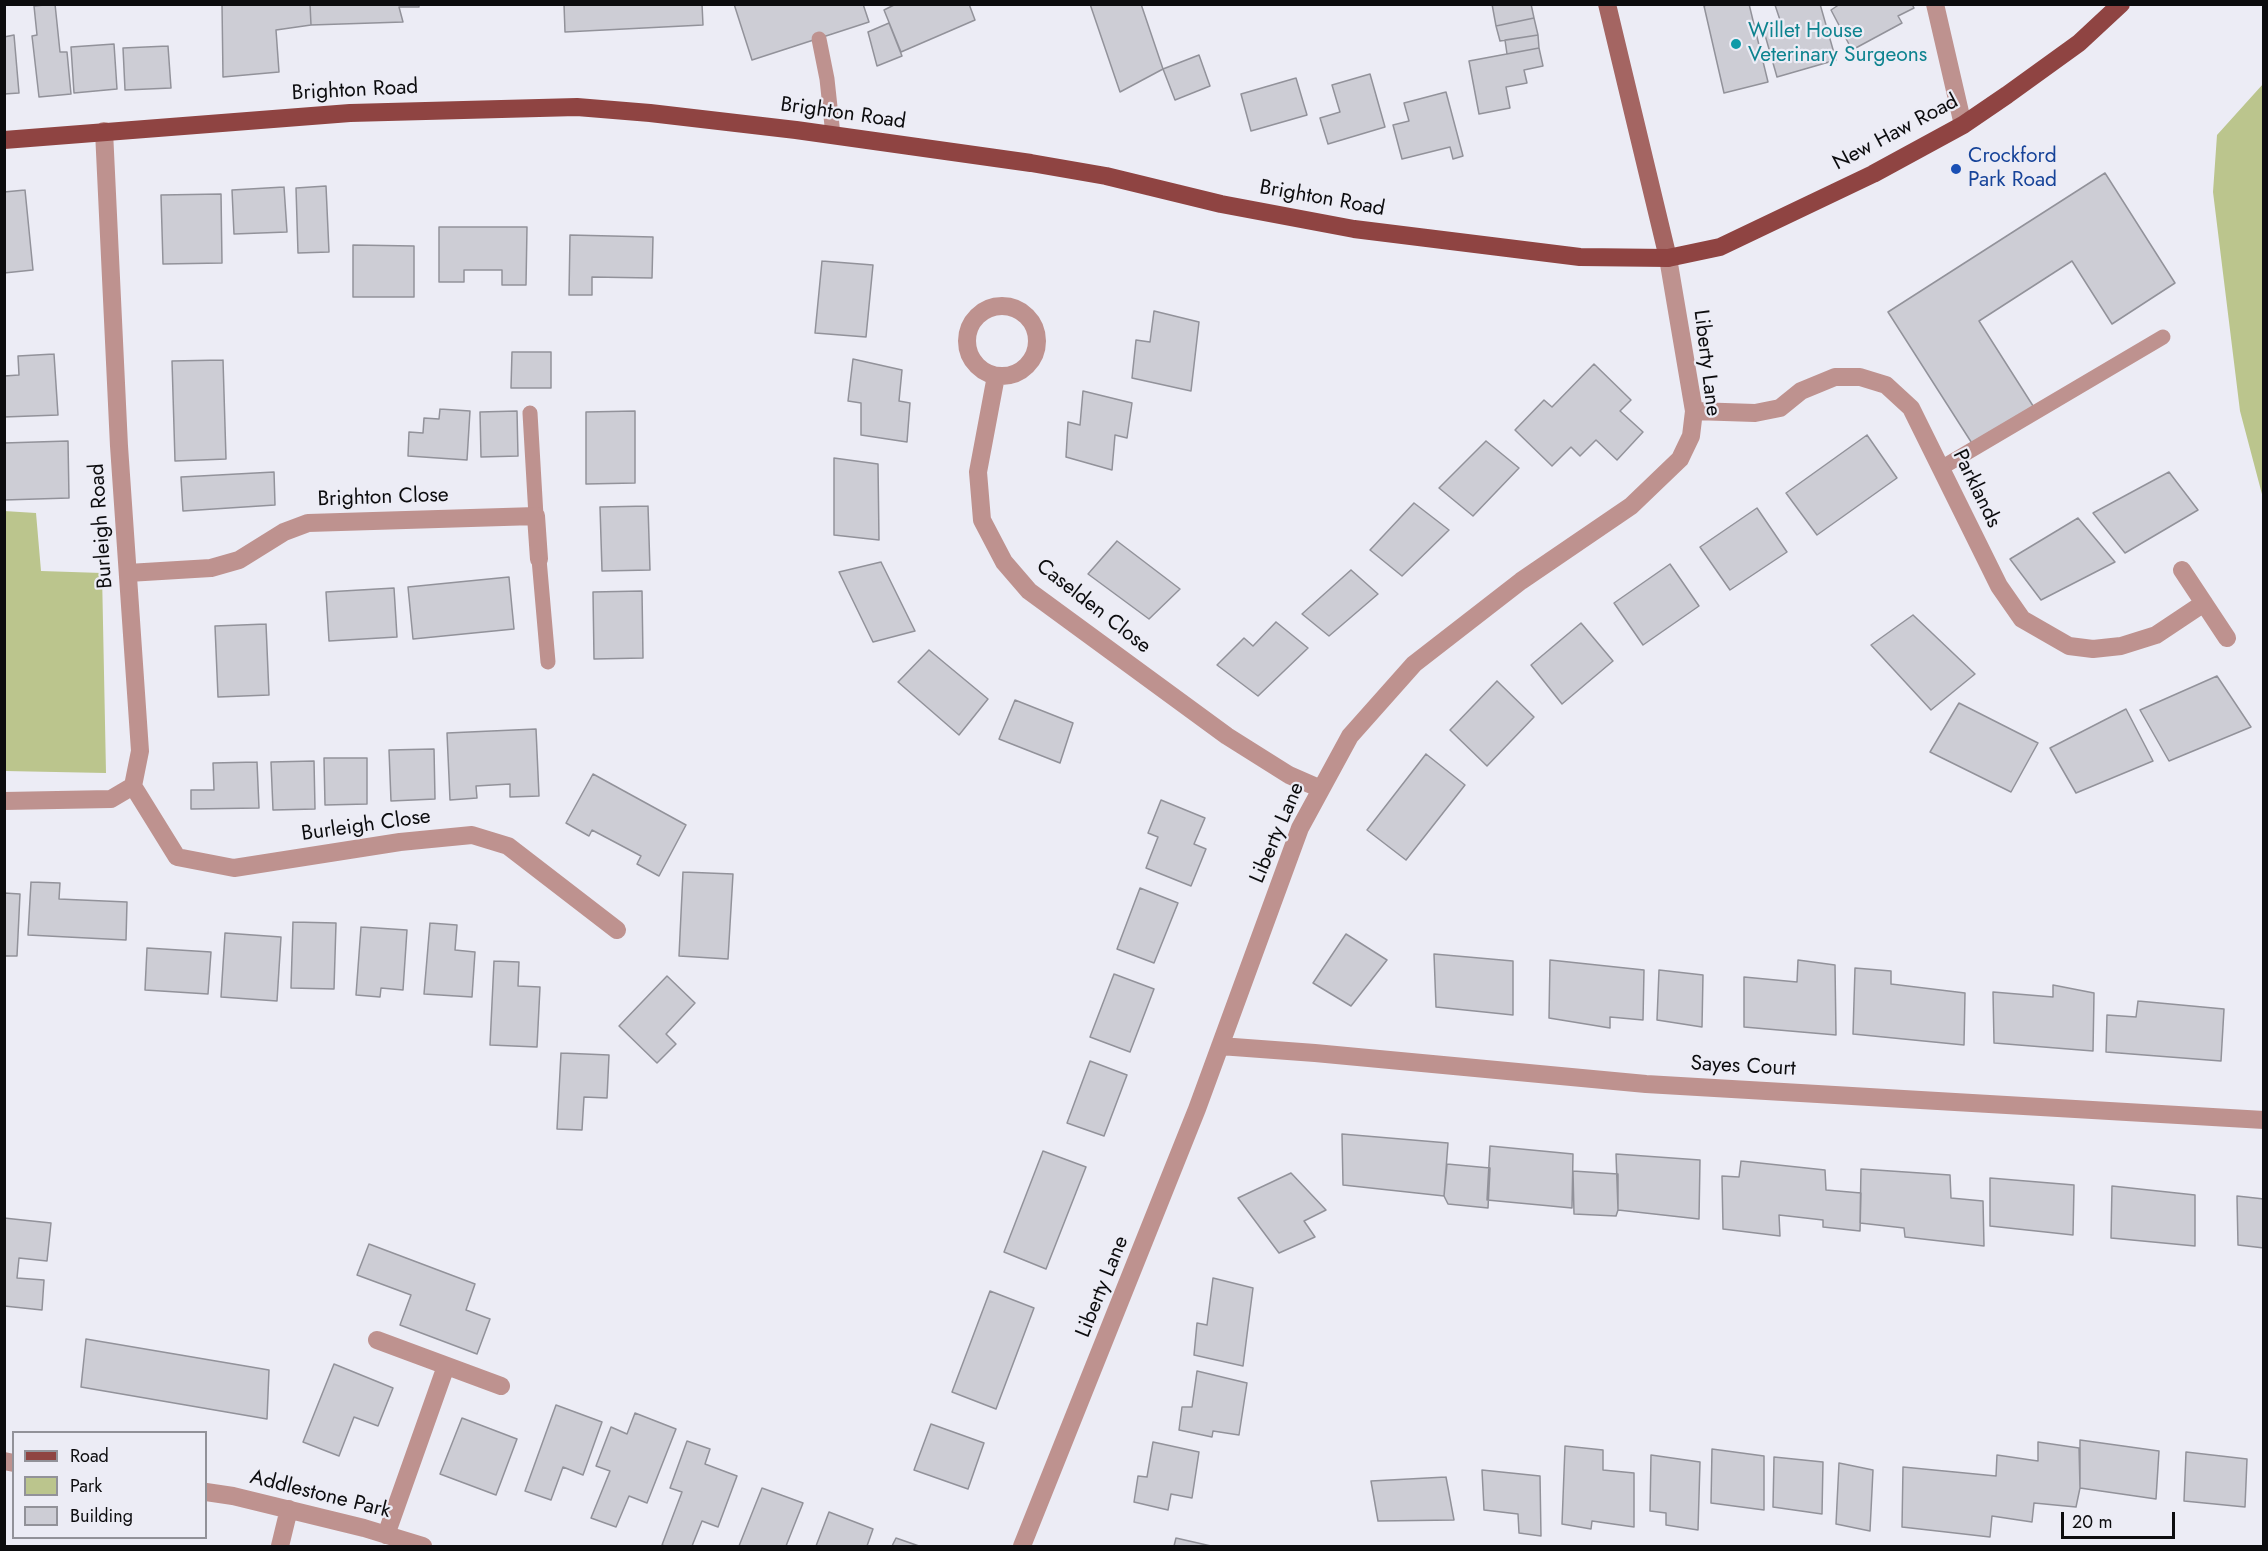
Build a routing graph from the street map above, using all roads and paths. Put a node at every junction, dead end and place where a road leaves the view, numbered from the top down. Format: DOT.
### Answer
graph roads {
  1 [pos="1607,4"];
  2 [pos="1935,4"];
  3 [pos="2121,4"];
  4 [pos="819,39"];
  5 [pos="1963,125"];
  6 [pos="104,131"];
  7 [pos="833,135"];
  8 [pos="4,140"];
  9 [pos="1668,258"];
  10 [pos="2163,338"];
  11 [pos="996,376"];
  12 [pos="1694,411"];
  13 [pos="530,413"];
  14 [pos="1941,468"];
  15 [pos="536,516"];
  16 [pos="539,559"];
  17 [pos="2182,570"];
  18 [pos="128,573"];
  19 [pos="2204,603"];
  20 [pos="2227,638"];
  21 [pos="548,662"];
  22 [pos="133,786"];
  23 [pos="1321,789"];
  24 [pos="4,801"];
  25 [pos="617,930"];
  26 [pos="1220,1046"];
  27 [pos="2264,1120"];
  28 [pos="378,1340"];
  29 [pos="446,1366"];
  30 [pos="501,1386"];
  31 [pos="207,1492"];
  32 [pos="289,1509"];
  33 [pos="386,1534"];
  34 [pos="280,1546"];
  35 [pos="423,1546"];
  36 [pos="1022,1546"];
  1 -- 9 [label="street"];
  2 -- 5 [label="street"];
  3 -- 5 [label="main road, New Haw Road"];
  4 -- 7 [label="lane"];
  5 -- 9 [label="main road, New Haw Road"];
  6 -- 7 [label="main road, Brighton Road"];
  6 -- 8 [label="main road, Brighton Road"];
  6 -- 18 [label="street, Burleigh Road"];
  7 -- 9 [label="main road, Brighton Road"];
  9 -- 12 [label="street, Liberty Lane"];
  10 -- 14 [label="lane"];
  11 -- 23 [label="street, Caselden Close"];
  12 -- 14 [label="street, Parklands"];
  12 -- 23 [label="street, Liberty Lane"];
  13 -- 15 [label="lane"];
  14 -- 19 [label="street, Parklands"];
  15 -- 16 [label="street"];
  15 -- 18 [label="street, Brighton Close"];
  16 -- 21 [label="lane"];
  17 -- 19 [label="street"];
  18 -- 22 [label="street, Burleigh Road"];
  19 -- 20 [label="street"];
  22 -- 24 [label="street"];
  22 -- 25 [label="street, Burleigh Close"];
  23 -- 26 [label="street, Liberty Lane"];
  26 -- 27 [label="street, Sayes Court"];
  26 -- 36 [label="street, Liberty Lane"];
  28 -- 29 [label="street"];
  29 -- 30 [label="street"];
  29 -- 33 [label="street"];
  31 -- 32 [label="street, Addlestone Park"];
  32 -- 33 [label="street, Addlestone Park"];
  32 -- 34 [label="street"];
  33 -- 35 [label="street, Addlestone Park"];
}
